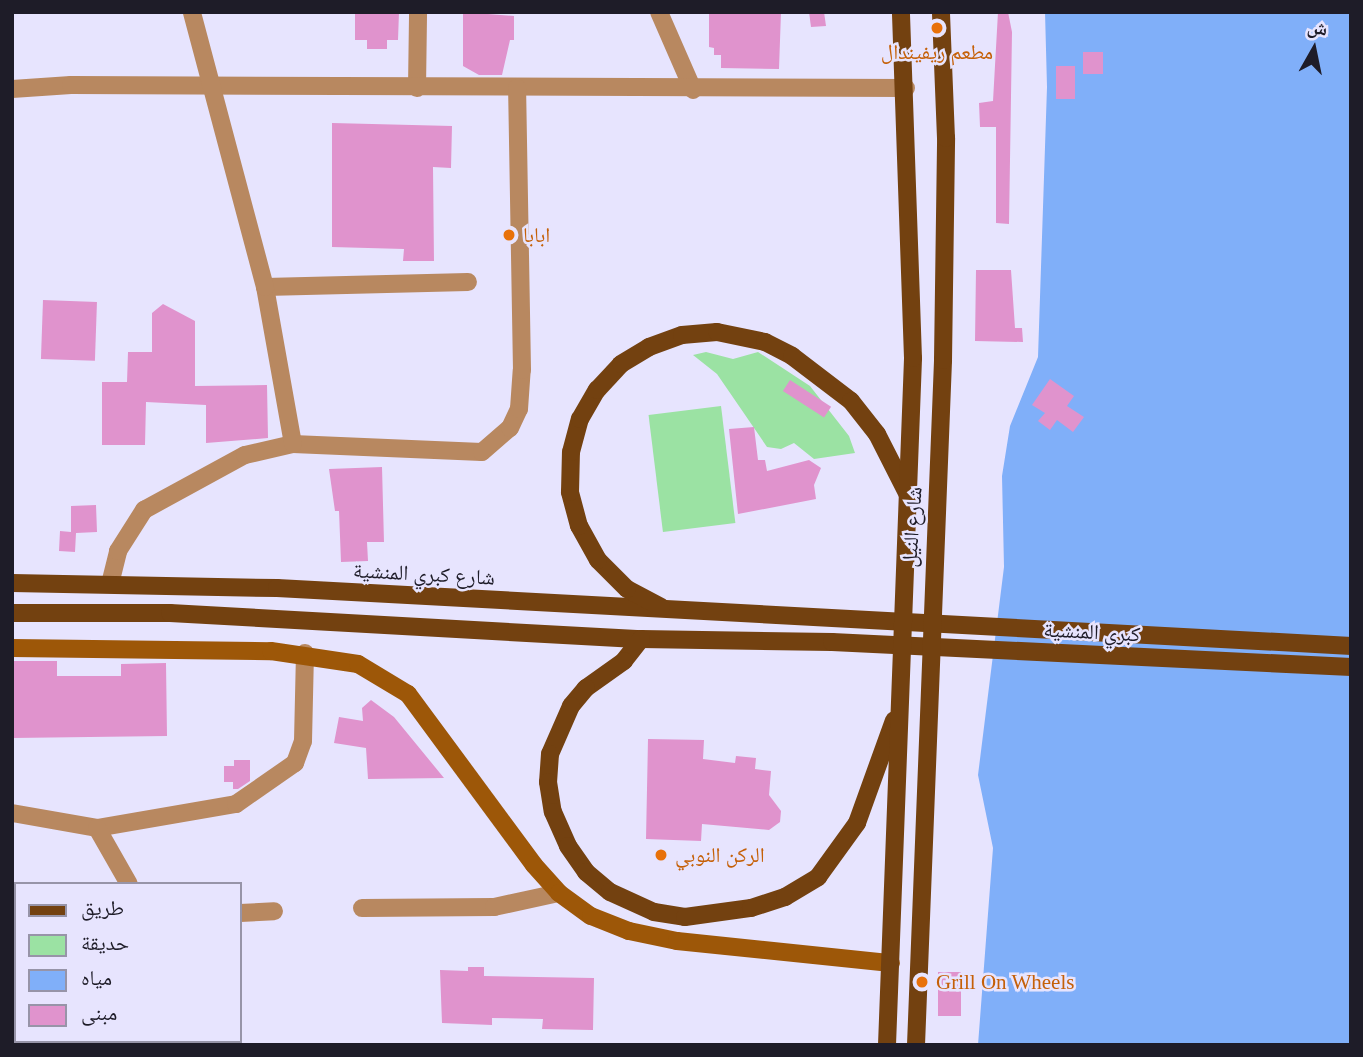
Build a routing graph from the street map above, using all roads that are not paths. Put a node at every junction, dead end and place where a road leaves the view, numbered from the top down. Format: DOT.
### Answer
graph roads {
  1 [pos="192,12"];
  2 [pos="418,12"];
  3 [pos="659,12"];
  4 [pos="901,12"];
  5 [pos="941,12"];
  6 [pos="211,87"];
  7 [pos="417,88"];
  8 [pos="517,88"];
  9 [pos="906,88"];
  10 [pos="12,89"];
  11 [pos="693,90"];
  12 [pos="468,282"];
  13 [pos="265,287"];
  14 [pos="293,444"];
  15 [pos="909,496"];
  16 [pos="12,583"];
  17 [pos="110,584"];
  18 [pos="667,610"];
  19 [pos="12,612"];
  20 [pos="833,621"];
  21 [pos="641,639"];
  22 [pos="1351,646"];
  23 [pos="12,648"];
  24 [pos="305,653"];
  25 [pos="1351,667"];
  26 [pos="900,699"];
  27 [pos="12,813"];
  28 [pos="97,828"];
  29 [pos="128,882"];
  30 [pos="559,893"];
  31 [pos="362,908"];
  32 [pos="274,911"];
  33 [pos="242,913"];
  34 [pos="891,963"];
  35 [pos="887,1045"];
  36 [pos="916,1045"];
  1 -- 6 [label="street"];
  2 -- 7 [label="street"];
  3 -- 11 [label="street"];
  4 -- 9 [label="main road, شارع النيل"];
  5 -- 36 [label="main road, شارع النيل"];
  6 -- 7 [label="street"];
  6 -- 10 [label="street"];
  6 -- 13 [label="street"];
  7 -- 8 [label="street"];
  8 -- 11 [label="street"];
  8 -- 14 [label="street"];
  9 -- 11 [label="street"];
  9 -- 15 [label="main road, شارع النيل"];
  12 -- 13 [label="street"];
  13 -- 14 [label="street"];
  14 -- 17 [label="street"];
  15 -- 18 [label="main road"];
  15 -- 26 [label="main road, شارع النيل"];
  16 -- 17 [label="main road, شارع كبري المنشية"];
  17 -- 18 [label="main road, شارع كبري المنشية"];
  18 -- 20 [label="main road, شارع كبري المنشية"];
  19 -- 21 [label="main road"];
  20 -- 22 [label="main road, كبري المنشية"];
  21 -- 25 [label="main road, كبري المنشية"];
  21 -- 26 [label="main road"];
  23 -- 24 [label="street"];
  24 -- 28 [label="street"];
  24 -- 30 [label="street"];
  26 -- 34 [label="main road, شارع النيل"];
  27 -- 28 [label="street"];
  28 -- 29 [label="street"];
  30 -- 31 [label="street"];
  30 -- 34 [label="street"];
  32 -- 33 [label="street"];
  34 -- 35 [label="main road, شارع النيل"];
}
